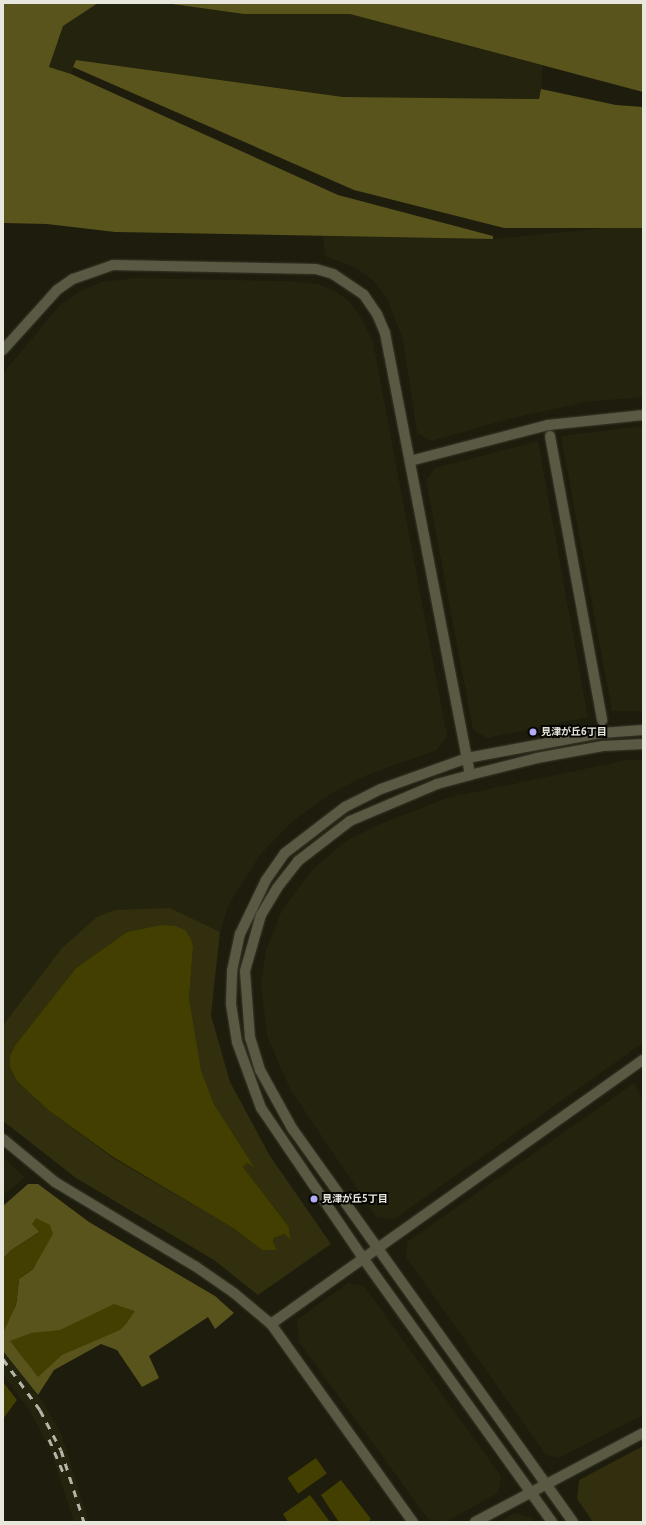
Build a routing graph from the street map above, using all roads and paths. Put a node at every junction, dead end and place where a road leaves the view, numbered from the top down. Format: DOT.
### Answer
graph roads {
  1 [pos="3,350"];
  2 [pos="643,415"];
  3 [pos="550,436"];
  4 [pos="410,461"];
  5 [pos="602,720"];
  6 [pos="643,730"];
  7 [pos="643,744"];
  8 [pos="467,758"];
  9 [pos="470,775"];
  10 [pos="643,1060"];
  11 [pos="3,1139"];
  12 [pos="378,1247"];
  13 [pos="363,1258"];
  14 [pos="271,1324"];
  15 [pos="643,1433"];
  16 [pos="546,1484"];
  17 [pos="530,1492"];
  18 [pos="413,1522"];
  19 [pos="476,1522"];
  20 [pos="552,1522"];
  21 [pos="573,1522"];
  1 -- 4 [label="street"];
  2 -- 4 [label="street"];
  3 -- 5 [label="street"];
  4 -- 8 [label="street"];
  6 -- 8 [label="street"];
  7 -- 9 [label="street"];
  8 -- 9 [label="street"];
  8 -- 13 [label="street"];
  9 -- 12 [label="street"];
  10 -- 12 [label="street"];
  11 -- 14 [label="street"];
  12 -- 13 [label="street"];
  12 -- 16 [label="street"];
  13 -- 14 [label="street"];
  13 -- 17 [label="street"];
  14 -- 18 [label="street"];
  15 -- 16 [label="street"];
  16 -- 17 [label="street"];
  16 -- 21 [label="street"];
  17 -- 19 [label="street"];
  17 -- 20 [label="street"];
}
